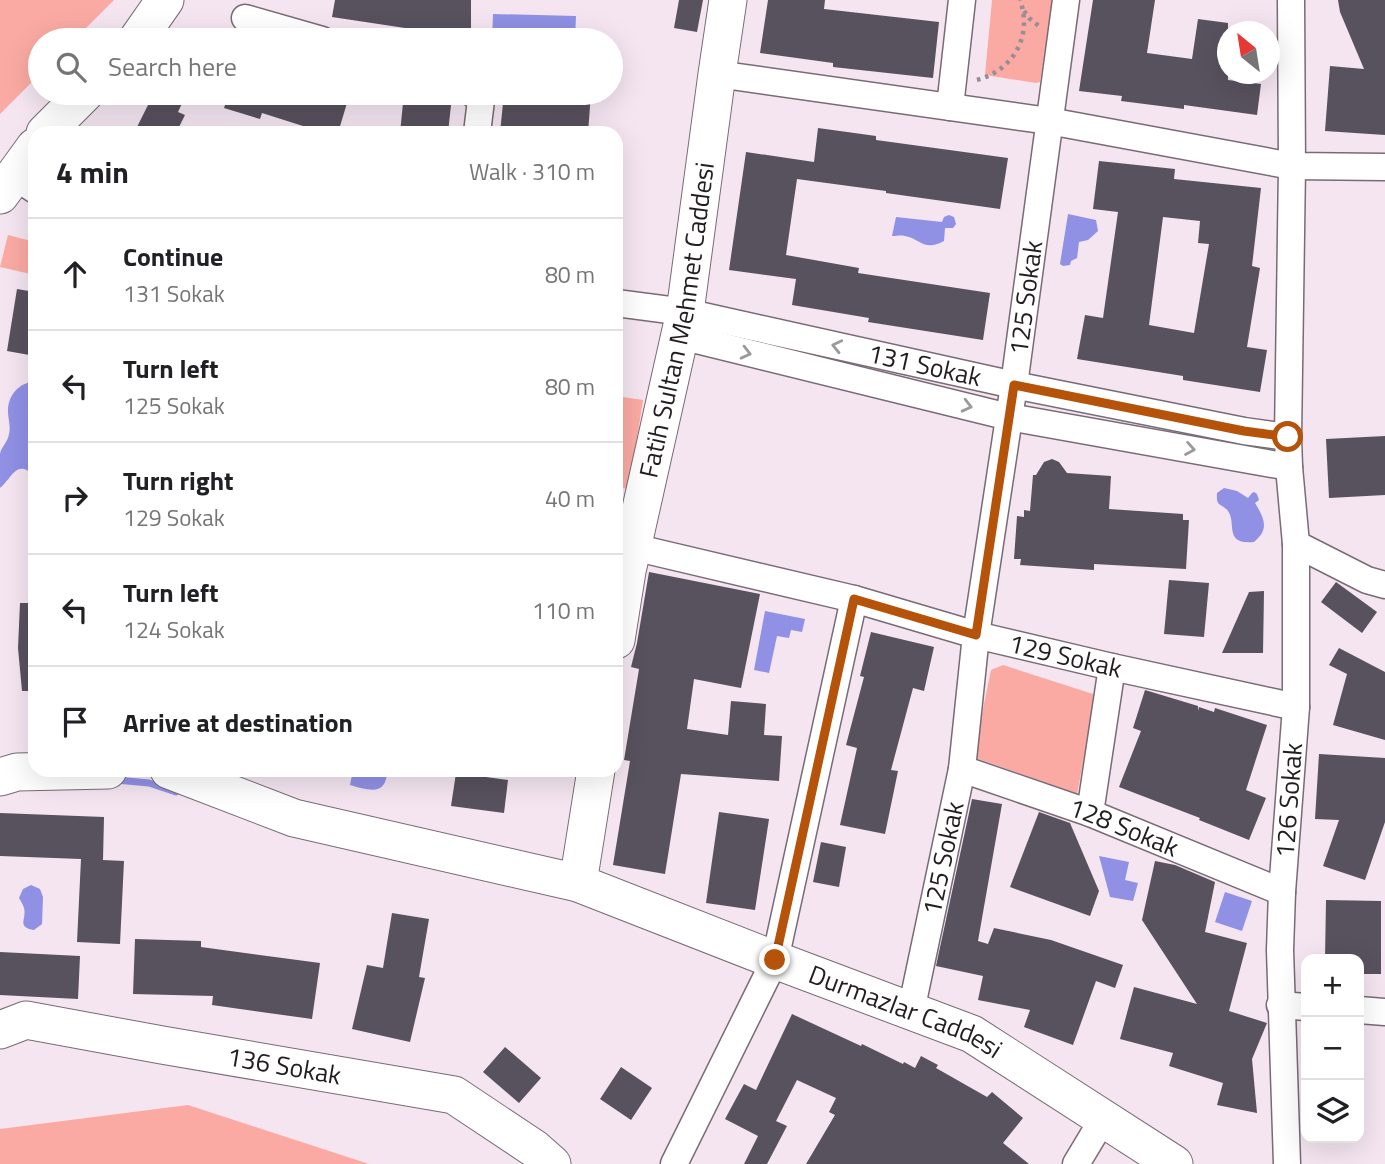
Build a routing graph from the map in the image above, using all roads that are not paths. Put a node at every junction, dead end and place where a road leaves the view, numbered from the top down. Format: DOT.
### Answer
graph roads {
  1 [pos="165,0"];
  2 [pos="728,0"];
  3 [pos="962,0"];
  4 [pos="1066,0"];
  5 [pos="1291,0"];
  6 [pos="245,18"];
  7 [pos="145,28"];
  8 [pos="280,28"];
  9 [pos="717,74"];
  10 [pos="73,105"];
  11 [pos="480,105"];
  12 [pos="950,107"];
  13 [pos="1049,121"];
  14 [pos="52,126"];
  15 [pos="478,126"];
  16 [pos="28,162"];
  17 [pos="1292,166"];
  18 [pos="1385,167"];
  19 [pos="16,187"];
  20 [pos="623,305"];
  21 [pos="682,324"];
  22 [pos="1014,385"];
  23 [pos="1009,417"];
  24 [pos="1288,437"];
  25 [pos="1289,467"];
  26 [pos="1296,544"];
  27 [pos="625,563"];
  28 [pos="1385,585"];
  29 [pos="854,599"];
  30 [pos="976,635"];
  31 [pos="1112,667"];
  32 [pos="1296,707"];
  33 [pos="962,769"];
  34 [pos="28,772"];
  35 [pos="0,776"];
  36 [pos="187,777"];
  37 [pos="595,777"];
  38 [pos="1090,813"];
  39 [pos="578,883"];
  40 [pos="1282,892"];
  41 [pos="775,960"];
  42 [pos="1293,1006"];
  43 [pos="1364,1010"];
  44 [pos="911,1011"];
  45 [pos="1385,1012"];
  46 [pos="0,1030"];
  47 [pos="1103,1119"];
  48 [pos="552,1164"];
  49 [pos="674,1164"];
  50 [pos="1076,1164"];
  51 [pos="1174,1164"];
  52 [pos="1287,1164"];
  1 -- 7 [label="street"];
  2 -- 9 [label="street, Fatih Sultan Mehmet Caddesi"];
  3 -- 12 [label="street"];
  4 -- 13 [label="street, 125 Sokak"];
  5 -- 17 [label="street, 126 Sokak"];
  6 -- 8 [label="street"];
  9 -- 12 [label="street"];
  9 -- 21 [label="street, Fatih Sultan Mehmet Caddesi"];
  10 -- 14 [label="street"];
  11 -- 15 [label="street"];
  12 -- 13 [label="street"];
  13 -- 17 [label="street"];
  13 -- 22 [label="street, 125 Sokak"];
  16 -- 19 [label="street"];
  17 -- 18 [label="street"];
  17 -- 24 [label="street, 126 Sokak"];
  20 -- 21 [label="street"];
  22 -- 21 [label="street, 131 Sokak, one-way"];
  21 -- 23 [label="street, one-way"];
  21 -- 27 [label="street, Fatih Sultan Mehmet Caddesi"];
  22 -- 23 [label="street, 125 Sokak"];
  22 -- 24 [label="street, 131 Sokak"];
  23 -- 25 [label="street, one-way"];
  23 -- 30 [label="street, 125 Sokak"];
  24 -- 25 [label="street, 126 Sokak"];
  25 -- 26 [label="street, 126 Sokak"];
  26 -- 28 [label="street"];
  26 -- 32 [label="street, 126 Sokak"];
  27 -- 29 [label="street, 129 Sokak"];
  29 -- 30 [label="street, 129 Sokak"];
  29 -- 41 [label="street"];
  30 -- 31 [label="street, 129 Sokak"];
  30 -- 33 [label="street, 125 Sokak"];
  31 -- 32 [label="street, 129 Sokak"];
  31 -- 38 [label="street"];
  32 -- 40 [label="street, 126 Sokak"];
  33 -- 38 [label="street, 128 Sokak"];
  33 -- 44 [label="street, 125 Sokak"];
  34 -- 35 [label="street"];
  36 -- 39 [label="street, Durmazlar Caddesi"];
  37 -- 39 [label="street"];
  38 -- 40 [label="street, 128 Sokak"];
  39 -- 41 [label="street, Durmazlar Caddesi"];
  40 -- 42 [label="street, 126 Sokak"];
  41 -- 44 [label="street, Durmazlar Caddesi"];
  41 -- 49 [label="street"];
  42 -- 52 [label="street, 126 Sokak"];
  43 -- 45 [label="street"];
  44 -- 47 [label="street, Durmazlar Caddesi"];
  46 -- 48 [label="street, 136 Sokak"];
  47 -- 50 [label="street"];
  47 -- 51 [label="street, Durmazlar Caddesi"];
}
